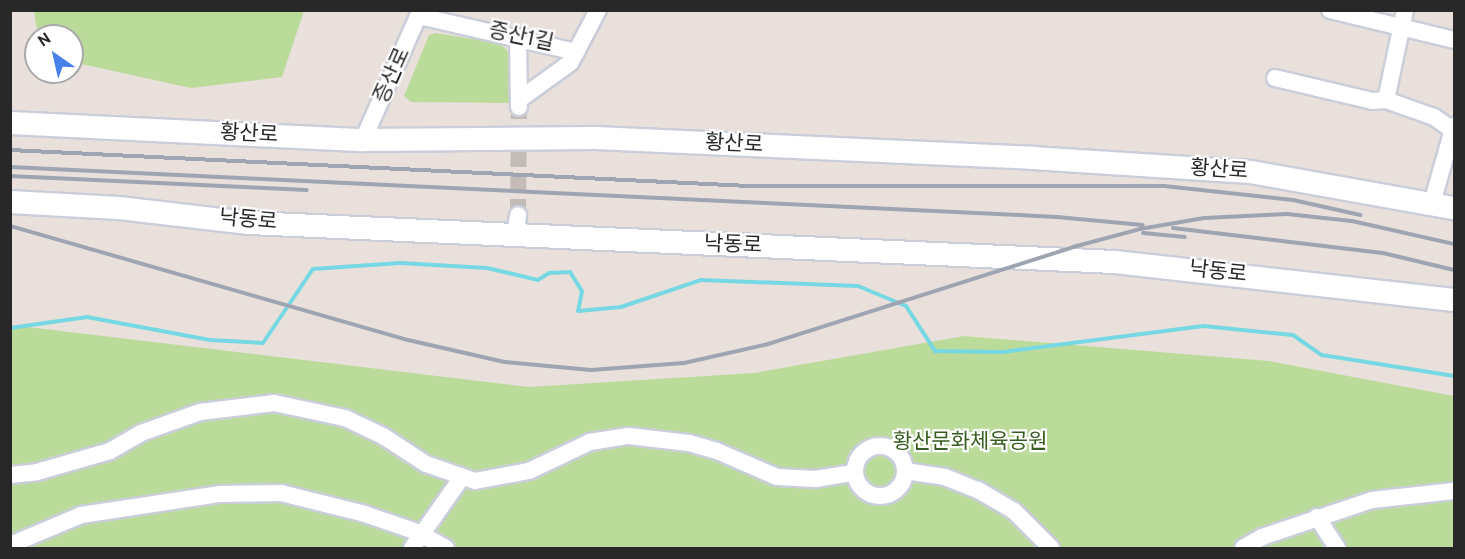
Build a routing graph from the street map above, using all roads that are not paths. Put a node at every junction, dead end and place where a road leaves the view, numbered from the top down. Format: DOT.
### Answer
graph roads {
  1 [pos="598,10"];
  2 [pos="1330,10"];
  3 [pos="1405,10"];
  4 [pos="420,13"];
  5 [pos="1401,27"];
  6 [pos="518,37"];
  7 [pos="1455,40"];
  8 [pos="576,52"];
  9 [pos="1275,78"];
  10 [pos="1386,100"];
  11 [pos="10,123"];
  12 [pos="1453,127"];
  13 [pos="363,140"];
  14 [pos="10,202"];
  15 [pos="1432,203"];
  16 [pos="1455,208"];
  17 [pos="1455,300"];
  18 [pos="906,471"];
  19 [pos="854,473"];
  20 [pos="10,475"];
  21 [pos="462,477"];
  22 [pos="1455,491"];
  23 [pos="1317,517"];
  24 [pos="417,542"];
  25 [pos="10,545"];
  26 [pos="446,549"];
  27 [pos="1051,549"];
  28 [pos="1243,549"];
  29 [pos="1337,549"];
  1 -- 8 [label="street, 증산1길"];
  2 -- 5 [label="street"];
  3 -- 5 [label="street"];
  4 -- 6 [label="street, 증산1길"];
  4 -- 13 [label="street, 증산로"];
  5 -- 7 [label="street"];
  5 -- 10 [label="street"];
  6 -- 8 [label="street, 증산1길"];
  6 -- 8 [label="street"];
  9 -- 10 [label="street"];
  10 -- 12 [label="street"];
  11 -- 13 [label="main road, 황산로"];
  12 -- 15 [label="street"];
  13 -- 15 [label="main road, 황산로"];
  14 -- 17 [label="main road, 낙동로"];
  15 -- 16 [label="main road, 황산로"];
  18 -- 19 [label="street"];
  18 -- 19 [label="street"];
  18 -- 27 [label="street"];
  19 -- 21 [label="street"];
  20 -- 21 [label="street"];
  21 -- 24 [label="street"];
  22 -- 23 [label="street"];
  23 -- 28 [label="street"];
  23 -- 29 [label="street"];
  24 -- 25 [label="street"];
  24 -- 26 [label="street"];
}
